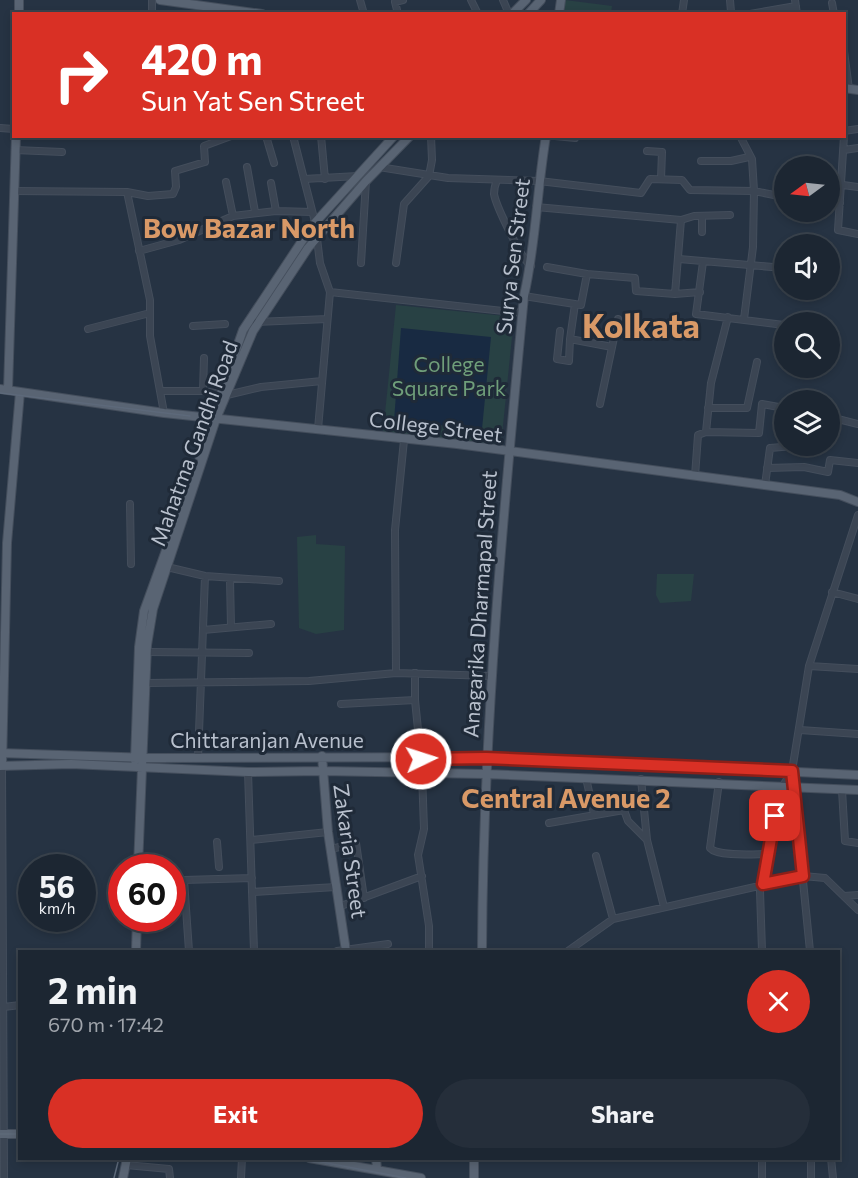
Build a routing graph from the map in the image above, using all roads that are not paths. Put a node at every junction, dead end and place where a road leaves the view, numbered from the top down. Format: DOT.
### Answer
graph roads {
  1 [pos="160,0"];
  2 [pos="403,0"];
  3 [pos="526,0"];
  4 [pos="541,0"];
  5 [pos="796,3"];
  6 [pos="832,3"];
  7 [pos="247,12"];
  8 [pos="398,12"];
  9 [pos="513,12"];
  10 [pos="530,12"];
  11 [pos="758,12"];
  12 [pos="834,12"];
  13 [pos="847,88"];
  14 [pos="858,90"];
  15 [pos="15,138"];
  16 [pos="208,138"];
  17 [pos="226,138"];
  18 [pos="267,138"];
  19 [pos="294,138"];
  20 [pos="321,138"];
  21 [pos="392,138"];
  22 [pos="408,138"];
  23 [pos="431,138"];
  24 [pos="546,138"];
  25 [pos="741,138"];
  26 [pos="844,138"];
  27 [pos="209,144"];
  28 [pos="858,148"];
  29 [pos="15,150"];
  30 [pos="844,150"];
  31 [pos="647,151"];
  32 [pos="62,152"];
  33 [pos="749,157"];
  34 [pos="701,161"];
  35 [pos="274,162"];
  36 [pos="247,167"];
  37 [pos="379,167"];
  38 [pos="358,176"];
  39 [pos="429,176"];
  40 [pos="304,179"];
  41 [pos="325,179"];
  42 [pos="661,179"];
  43 [pos="497,180"];
  44 [pos="366,181"];
  45 [pos="538,181"];
  46 [pos="226,182"];
  47 [pos="271,183"];
  48 [pos="843,185"];
  49 [pos="858,187"];
  50 [pos="14,191"];
  51 [pos="754,191"];
  52 [pos="127,192"];
  53 [pos="774,195"];
  54 [pos="840,203"];
  55 [pos="536,207"];
  56 [pos="276,211"];
  57 [pos="255,212"];
  58 [pos="312,212"];
  59 [pos="730,215"];
  60 [pos="233,216"];
  61 [pos="702,216"];
  62 [pos="681,220"];
  63 [pos="315,222"];
  64 [pos="839,222"];
  65 [pos="702,232"];
  66 [pos="858,234"];
  67 [pos="315,240"];
  68 [pos="139,251"];
  69 [pos="679,260"];
  70 [pos="703,262"];
  71 [pos="361,263"];
  72 [pos="396,263"];
  73 [pos="531,266"];
  74 [pos="547,267"];
  75 [pos="751,267"];
  76 [pos="774,268"];
  77 [pos="587,274"];
  78 [pos="330,292"];
  79 [pos="700,292"];
  80 [pos="675,294"];
  81 [pos="524,296"];
  82 [pos="575,304"];
  83 [pos="150,313"];
  84 [pos="522,313"];
  85 [pos="728,317"];
  86 [pos="327,319"];
  87 [pos="618,319"];
  88 [pos="744,319"];
  89 [pos="248,321"];
  90 [pos="258,322"];
  91 [pos="774,323"];
  92 [pos="225,324"];
  93 [pos="193,326"];
  94 [pos="88,329"];
  95 [pos="560,331"];
  96 [pos="570,339"];
  97 [pos="612,347"];
  98 [pos="204,358"];
  99 [pos="757,362"];
  100 [pos="322,381"];
  101 [pos="4,389"];
  102 [pos="161,391"];
  103 [pos="203,391"];
  104 [pos="20,394"];
  105 [pos="223,394"];
  106 [pos="600,404"];
  107 [pos="774,406"];
  108 [pos="708,408"];
  109 [pos="164,413"];
  110 [pos="213,419"];
  111 [pos="840,420"];
  112 [pos="858,424"];
  113 [pos="318,429"];
  114 [pos="706,432"];
  115 [pos="404,440"];
  116 [pos="774,448"];
  117 [pos="508,453"];
  118 [pos="858,463"];
  119 [pos="767,468"];
  120 [pos="695,476"];
  121 [pos="765,485"];
  122 [pos="858,502"];
  123 [pos="130,504"];
  124 [pos="858,515"];
  125 [pos="856,527"];
  126 [pos="131,564"];
  127 [pos="167,567"];
  128 [pos="204,576"];
  129 [pos="230,579"];
  130 [pos="279,581"];
  131 [pos="832,592"];
  132 [pos="858,599"];
  133 [pos="271,624"];
  134 [pos="231,627"];
  135 [pos="203,630"];
  136 [pos="147,652"];
  137 [pos="201,653"];
  138 [pos="249,653"];
  139 [pos="809,666"];
  140 [pos="858,669"];
  141 [pos="396,673"];
  142 [pos="415,673"];
  143 [pos="492,676"];
  144 [pos="146,683"];
  145 [pos="199,684"];
  146 [pos="414,700"];
  147 [pos="341,704"];
  148 [pos="800,730"];
  149 [pos="858,734"];
  150 [pos="1,753"];
  151 [pos="322,756"];
  152 [pos="198,758"];
  153 [pos="486,758"];
  154 [pos="421,759"];
  155 [pos="135,763"];
  156 [pos="1,766"];
  157 [pos="321,771"];
  158 [pos="792,771"];
  159 [pos="248,772"];
  160 [pos="422,773"];
  161 [pos="485,774"];
  162 [pos="858,775"];
  163 [pos="586,778"];
  164 [pos="642,779"];
  165 [pos="719,782"];
  166 [pos="782,787"];
  167 [pos="794,788"];
  168 [pos="842,790"];
  169 [pos="858,790"];
  170 [pos="778,805"];
  171 [pos="796,807"];
  172 [pos="594,814"];
  173 [pos="549,823"];
  174 [pos="328,832"];
  175 [pos="251,840"];
  176 [pos="647,840"];
  177 [pos="217,842"];
  178 [pos="858,843"];
  179 [pos="331,849"];
  180 [pos="138,854"];
  181 [pos="768,854"];
  182 [pos="596,856"];
  183 [pos="219,867"];
  184 [pos="422,876"];
  185 [pos="803,876"];
  186 [pos="252,878"];
  187 [pos="186,880"];
  188 [pos="763,884"];
  189 [pos="336,887"];
  190 [pos="252,892"];
  191 [pos="858,895"];
  192 [pos="844,896"];
  193 [pos="364,898"];
  194 [pos="341,906"];
  195 [pos="664,907"];
  196 [pos="186,908"];
  197 [pos="858,910"];
  198 [pos="613,919"];
  199 [pos="137,932"];
  200 [pos="388,944"];
  201 [pos="136,950"];
  202 [pos="189,950"];
  203 [pos="254,950"];
  204 [pos="345,950"];
  205 [pos="351,950"];
  206 [pos="429,950"];
  207 [pos="482,950"];
  208 [pos="569,950"];
  209 [pos="762,950"];
  210 [pos="810,950"];
  211 [pos="2,1004"];
  212 [pos="18,1005"];
  213 [pos="2,1134"];
  214 [pos="18,1134"];
  215 [pos="242,1160"];
  216 [pos="321,1160"];
  217 [pos="376,1160"];
  218 [pos="474,1160"];
  219 [pos="762,1160"];
  220 [pos="811,1160"];
  221 [pos="831,1160"];
  222 [pos="126,1161"];
  223 [pos="377,1169"];
  224 [pos="4,1178"];
  225 [pos="123,1178"];
  226 [pos="170,1178"];
  227 [pos="241,1178"];
  228 [pos="421,1178"];
  229 [pos="474,1178"];
  230 [pos="762,1178"];
  231 [pos="811,1178"];
  232 [pos="833,1178"];
  1 -- 7 [label="main road"];
  2 -- 8 [label="street"];
  3 -- 9 [label="main road"];
  4 -- 10 [label="main road"];
  5 -- 11 [label="street"];
  6 -- 12 [label="street"];
  13 -- 14 [label="main road"];
  15 -- 29 [label="main road"];
  16 -- 27 [label="street"];
  17 -- 27 [label="street"];
  18 -- 35 [label="street"];
  19 -- 40 [label="street"];
  20 -- 41 [label="street"];
  21 -- 38 [label="main road, Mahatma Gandhi Road"];
  22 -- 37 [label="main road, Mahatma Gandhi Road"];
  23 -- 39 [label="street"];
  24 -- 45 [label="main road, Surya Sen Street"];
  25 -- 33 [label="street"];
  26 -- 30 [label="street"];
  27 -- 52 [label="street"];
  28 -- 30 [label="street"];
  29 -- 32 [label="street"];
  29 -- 50 [label="main road"];
  30 -- 48 [label="street"];
  31 -- 42 [label="street"];
  33 -- 34 [label="street"];
  33 -- 51 [label="street"];
  36 -- 57 [label="street"];
  37 -- 39 [label="street"];
  37 -- 44 [label="main road, Mahatma Gandhi Road"];
  38 -- 41 [label="street"];
  38 -- 63 [label="main road, Mahatma Gandhi Road"];
  39 -- 43 [label="street"];
  39 -- 72 [label="street"];
  40 -- 41 [label="street"];
  40 -- 58 [label="street"];
  42 -- 45 [label="street"];
  42 -- 51 [label="street"];
  43 -- 45 [label="street"];
  43 -- 73 [label="street"];
  44 -- 67 [label="main road, Mahatma Gandhi Road"];
  44 -- 71 [label="street"];
  45 -- 55 [label="main road, Surya Sen Street"];
  46 -- 60 [label="street"];
  47 -- 56 [label="street"];
  48 -- 49 [label="street"];
  48 -- 54 [label="street"];
  50 -- 52 [label="street"];
  50 -- 101 [label="main road"];
  51 -- 53 [label="street"];
  51 -- 75 [label="street"];
  52 -- 68 [label="street"];
  55 -- 62 [label="street"];
  55 -- 73 [label="main road, Surya Sen Street"];
  56 -- 57 [label="street"];
  56 -- 58 [label="street"];
  57 -- 60 [label="street"];
  58 -- 63 [label="street"];
  59 -- 61 [label="street"];
  60 -- 68 [label="street"];
  61 -- 62 [label="street"];
  61 -- 65 [label="street"];
  62 -- 69 [label="street"];
  63 -- 67 [label="street"];
  63 -- 89 [label="main road, Mahatma Gandhi Road"];
  64 -- 66 [label="street"];
  67 -- 78 [label="street"];
  67 -- 90 [label="main road, Mahatma Gandhi Road"];
  68 -- 83 [label="street"];
  69 -- 70 [label="street"];
  69 -- 80 [label="street"];
  70 -- 75 [label="street"];
  70 -- 79 [label="street"];
  73 -- 81 [label="main road, Surya Sen Street"];
  74 -- 77 [label="street"];
  75 -- 76 [label="street"];
  75 -- 88 [label="street"];
  77 -- 80 [label="street"];
  77 -- 82 [label="street"];
  78 -- 84 [label="street"];
  78 -- 86 [label="street"];
  79 -- 80 [label="street"];
  79 -- 85 [label="street"];
  81 -- 82 [label="street"];
  81 -- 84 [label="main road, Surya Sen Street"];
  82 -- 96 [label="street"];
  83 -- 94 [label="street"];
  83 -- 102 [label="street"];
  84 -- 117 [label="main road, Surya Sen Street"];
  85 -- 88 [label="street"];
  85 -- 108 [label="street"];
  86 -- 90 [label="street"];
  86 -- 100 [label="street"];
  87 -- 97 [label="street"];
  88 -- 91 [label="street"];
  89 -- 90 [label="street"];
  89 -- 105 [label="main road, Mahatma Gandhi Road"];
  90 -- 105 [label="main road, Mahatma Gandhi Road"];
  92 -- 93 [label="street"];
  95 -- 96 [label="street"];
  96 -- 97 [label="street"];
  97 -- 106 [label="street"];
  98 -- 103 [label="street"];
  99 -- 108 [label="street"];
  100 -- 105 [label="street"];
  100 -- 113 [label="street"];
  101 -- 104 [label="main road, College Street"];
  102 -- 103 [label="street"];
  102 -- 109 [label="street"];
  103 -- 105 [label="street"];
  104 -- 109 [label="main road, College Street"];
  104 -- 150 [label="main road"];
  105 -- 110 [label="main road, Mahatma Gandhi Road"];
  107 -- 114 [label="street"];
  108 -- 114 [label="street"];
  109 -- 110 [label="main road, College Street"];
  110 -- 113 [label="main road, College Street"];
  110 -- 127 [label="main road, Mahatma Gandhi Road"];
  110 -- 155 [label="main road, Mahatma Gandhi Road"];
  111 -- 112 [label="street"];
  113 -- 115 [label="main road, College Street"];
  114 -- 120 [label="street"];
  115 -- 117 [label="main road, College Street"];
  115 -- 141 [label="street"];
  116 -- 119 [label="street"];
  117 -- 120 [label="main road, College Street"];
  117 -- 143 [label="main road, Anagarika Dharmapal Street"];
  118 -- 119 [label="street"];
  119 -- 121 [label="street"];
  120 -- 121 [label="main road, College Street"];
  121 -- 122 [label="main road, College Street"];
  123 -- 126 [label="street"];
  124 -- 125 [label="street"];
  125 -- 131 [label="street"];
  127 -- 128 [label="street"];
  127 -- 136 [label="main road, Mahatma Gandhi Road"];
  128 -- 129 [label="street"];
  128 -- 135 [label="street"];
  129 -- 130 [label="street"];
  129 -- 134 [label="street"];
  131 -- 132 [label="street"];
  131 -- 139 [label="street"];
  133 -- 134 [label="street"];
  134 -- 135 [label="street"];
  135 -- 137 [label="street"];
  136 -- 137 [label="street"];
  136 -- 144 [label="main road, Mahatma Gandhi Road"];
  137 -- 138 [label="street"];
  137 -- 145 [label="street"];
  139 -- 140 [label="street"];
  139 -- 148 [label="street"];
  141 -- 142 [label="street"];
  141 -- 145 [label="street"];
  142 -- 143 [label="street"];
  142 -- 146 [label="street"];
  143 -- 153 [label="main road, Anagarika Dharmapal Street"];
  144 -- 145 [label="street"];
  144 -- 155 [label="main road, Mahatma Gandhi Road"];
  145 -- 152 [label="street"];
  146 -- 147 [label="street"];
  146 -- 154 [label="street"];
  148 -- 149 [label="street"];
  148 -- 158 [label="street"];
  150 -- 155 [label="main road, Chittaranjan Avenue"];
  150 -- 156 [label="main road"];
  151 -- 152 [label="main road, Chittaranjan Avenue"];
  151 -- 154 [label="main road, Chittaranjan Avenue"];
  151 -- 157 [label="main road, Zakaria Street"];
  152 -- 155 [label="main road, Chittaranjan Avenue"];
  153 -- 154 [label="main road, Chittaranjan Avenue"];
  153 -- 158 [label="main road, Chittaranjan Avenue"];
  153 -- 161 [label="main road, Anagarika Dharmapal Street"];
  155 -- 156 [label="main road"];
  155 -- 159 [label="main road"];
  155 -- 180 [label="main road, Mahatma Gandhi Road"];
  156 -- 211 [label="street"];
  157 -- 159 [label="main road"];
  157 -- 160 [label="main road"];
  157 -- 174 [label="main road, Zakaria Street"];
  158 -- 162 [label="main road, Chittaranjan Avenue"];
  158 -- 166 [label="street"];
  158 -- 167 [label="street"];
  159 -- 175 [label="street"];
  160 -- 161 [label="main road"];
  160 -- 184 [label="street"];
  161 -- 163 [label="main road"];
  161 -- 207 [label="main road, Anagarika Dharmapal Street"];
  163 -- 164 [label="main road"];
  163 -- 172 [label="street"];
  164 -- 165 [label="main road"];
  164 -- 176 [label="street"];
  165 -- 166 [label="main road"];
  165 -- 181 [label="street"];
  166 -- 167 [label="main road"];
  166 -- 170 [label="street"];
  167 -- 168 [label="main road"];
  167 -- 171 [label="street"];
  168 -- 169 [label="main road"];
  168 -- 178 [label="street"];
  170 -- 171 [label="street"];
  170 -- 181 [label="street"];
  171 -- 185 [label="street"];
  172 -- 173 [label="street"];
  172 -- 176 [label="street"];
  174 -- 175 [label="street"];
  174 -- 179 [label="main road, Zakaria Street"];
  175 -- 186 [label="street"];
  176 -- 195 [label="street"];
  177 -- 183 [label="street"];
  179 -- 189 [label="main road, Zakaria Street"];
  179 -- 193 [label="street"];
  181 -- 188 [label="street"];
  182 -- 198 [label="street"];
  184 -- 193 [label="street"];
  184 -- 206 [label="street"];
  185 -- 188 [label="street"];
  185 -- 192 [label="street"];
  185 -- 210 [label="street"];
  186 -- 187 [label="street"];
  186 -- 190 [label="street"];
  188 -- 195 [label="street"];
  188 -- 209 [label="street"];
  189 -- 190 [label="street"];
  189 -- 194 [label="main road, Zakaria Street"];
  190 -- 203 [label="street"];
  191 -- 192 [label="street"];
  192 -- 197 [label="street"];
  193 -- 194 [label="street"];
  194 -- 204 [label="main road, Zakaria Street"];
  195 -- 198 [label="street"];
  196 -- 202 [label="street"];
  198 -- 208 [label="street"];
  199 -- 201 [label="main road"];
  200 -- 205 [label="street"];
  211 -- 212 [label="street"];
  211 -- 213 [label="street"];
  213 -- 214 [label="main road"];
  213 -- 224 [label="street"];
  215 -- 227 [label="street"];
  216 -- 223 [label="main road"];
  217 -- 223 [label="main road"];
  218 -- 229 [label="main road"];
  219 -- 230 [label="street"];
  220 -- 231 [label="street"];
  221 -- 232 [label="street"];
  222 -- 225 [label="main road"];
  222 -- 226 [label="street"];
  223 -- 228 [label="main road"];
}
